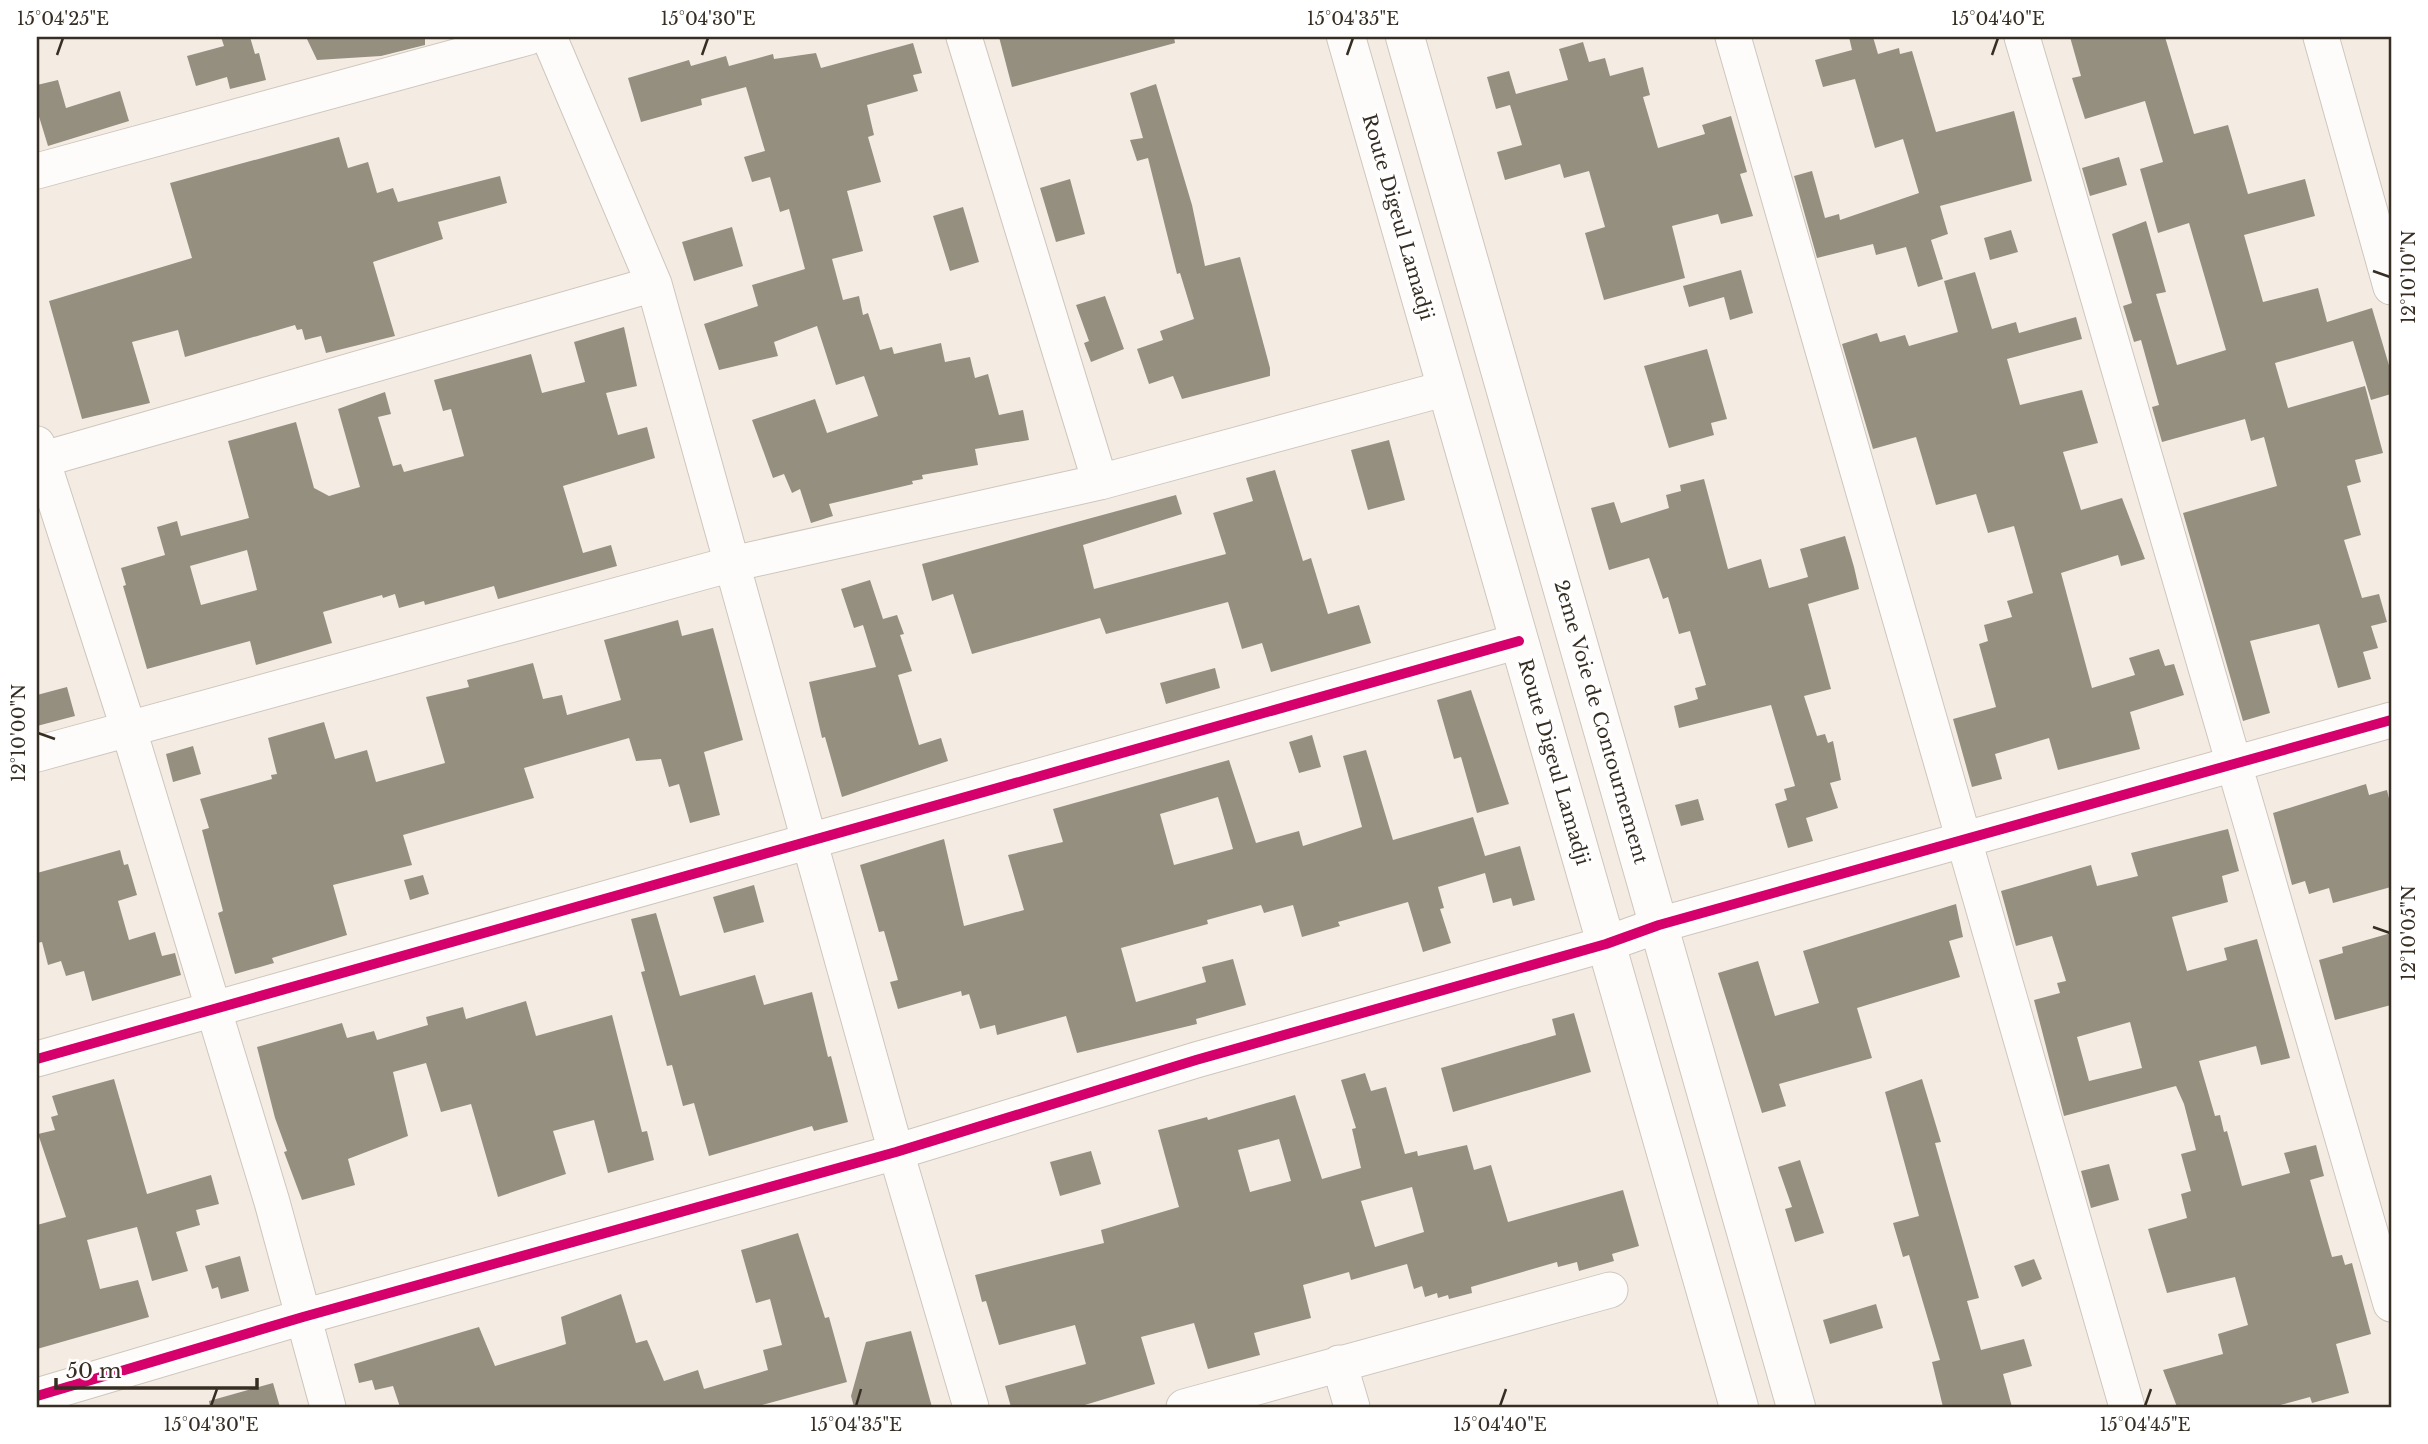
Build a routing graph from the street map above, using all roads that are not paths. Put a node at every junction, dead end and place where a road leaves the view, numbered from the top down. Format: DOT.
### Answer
graph roads {
  1 [pos="529,37"];
  2 [pos="549,37"];
  3 [pos="964,37"];
  4 [pos="1346,37"];
  5 [pos="1405,37"];
  6 [pos="1733,37"];
  7 [pos="2022,37"];
  8 [pos="2321,37"];
  9 [pos="37,171"];
  10 [pos="654,284"];
  11 [pos="2391,287"];
  12 [pos="1447,388"];
  13 [pos="38,455"];
  14 [pos="1100,482"];
  15 [pos="732,564"];
  16 [pos="1519,641"];
  17 [pos="2391,720"];
  18 [pos="128,727"];
  19 [pos="37,754"];
  20 [pos="2232,763"];
  21 [pos="811,839"];
  22 [pos="1963,841"];
  23 [pos="1659,925"];
  24 [pos="1606,944"];
  25 [pos="212,1008"];
  26 [pos="37,1059"];
  27 [pos="896,1152"];
  28 [pos="1609,1290"];
  29 [pos="2391,1304"];
  30 [pos="303,1317"];
  31 [pos="1339,1363"];
  32 [pos="37,1396"];
  33 [pos="328,1407"];
  34 [pos="971,1407"];
  35 [pos="1184,1407"];
  36 [pos="1352,1407"];
  37 [pos="1739,1407"];
  38 [pos="1796,1407"];
  39 [pos="2127,1407"];
  1 -- 9 [label="street"];
  2 -- 10 [label="street"];
  3 -- 14 [label="street"];
  4 -- 12 [label="main road, Route Digeul Lamadji"];
  5 -- 23 [label="main road, 2eme Voie de Contournement"];
  6 -- 22 [label="street"];
  7 -- 20 [label="street"];
  8 -- 11 [label="street"];
  10 -- 13 [label="street"];
  10 -- 15 [label="street"];
  12 -- 14 [label="street"];
  12 -- 16 [label="main road, Route Digeul Lamadji"];
  13 -- 18 [label="street"];
  14 -- 15 [label="street"];
  15 -- 18 [label="street"];
  15 -- 21 [label="street"];
  16 -- 21 [label="street"];
  16 -- 24 [label="main road, Route Digeul Lamadji"];
  17 -- 20 [label="street"];
  18 -- 19 [label="street"];
  18 -- 25 [label="street"];
  20 -- 22 [label="street"];
  20 -- 29 [label="street"];
  21 -- 25 [label="street"];
  21 -- 27 [label="street"];
  22 -- 23 [label="street"];
  22 -- 39 [label="street"];
  23 -- 24 [label="street"];
  23 -- 38 [label="main road, 2eme Voie de Contournement"];
  24 -- 27 [label="street"];
  24 -- 37 [label="main road, Route Digeul Lamadji"];
  25 -- 26 [label="street"];
  25 -- 30 [label="street"];
  27 -- 30 [label="street"];
  27 -- 34 [label="street"];
  28 -- 31 [label="street"];
  30 -- 32 [label="street"];
  30 -- 33 [label="street"];
  31 -- 35 [label="street"];
  31 -- 36 [label="street"];
}
